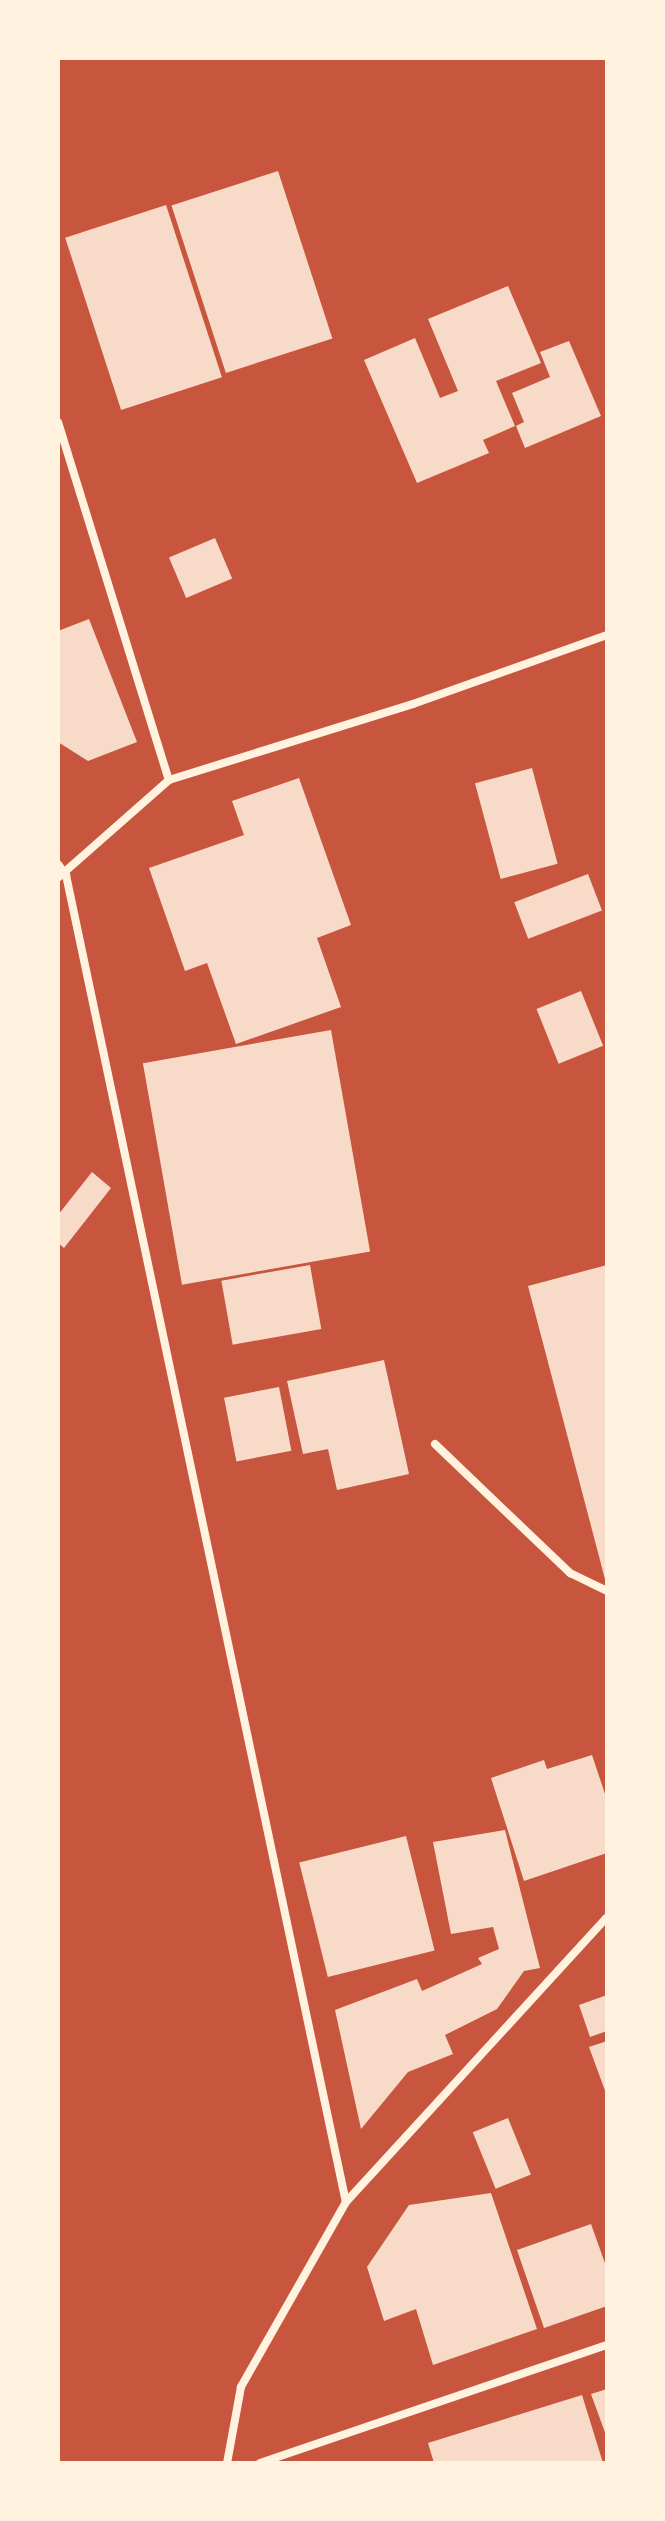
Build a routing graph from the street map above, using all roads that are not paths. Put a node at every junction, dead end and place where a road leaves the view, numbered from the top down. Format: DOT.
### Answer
graph roads {
  1 [pos="58,422"];
  2 [pos="607,635"];
  3 [pos="169,780"];
  4 [pos="58,864"];
  5 [pos="62,876"];
  6 [pos="435,1444"];
  7 [pos="607,1591"];
  8 [pos="607,1917"];
  9 [pos="346,2202"];
  10 [pos="607,2345"];
  11 [pos="227,2463"];
  12 [pos="260,2463"];
  1 -- 3 [label="street"];
  2 -- 3 [label="street"];
  3 -- 5 [label="street"];
  4 -- 5 [label="street"];
  5 -- 9 [label="street"];
  6 -- 7 [label="street"];
  8 -- 9 [label="street"];
  9 -- 11 [label="street"];
  10 -- 12 [label="street"];
}
